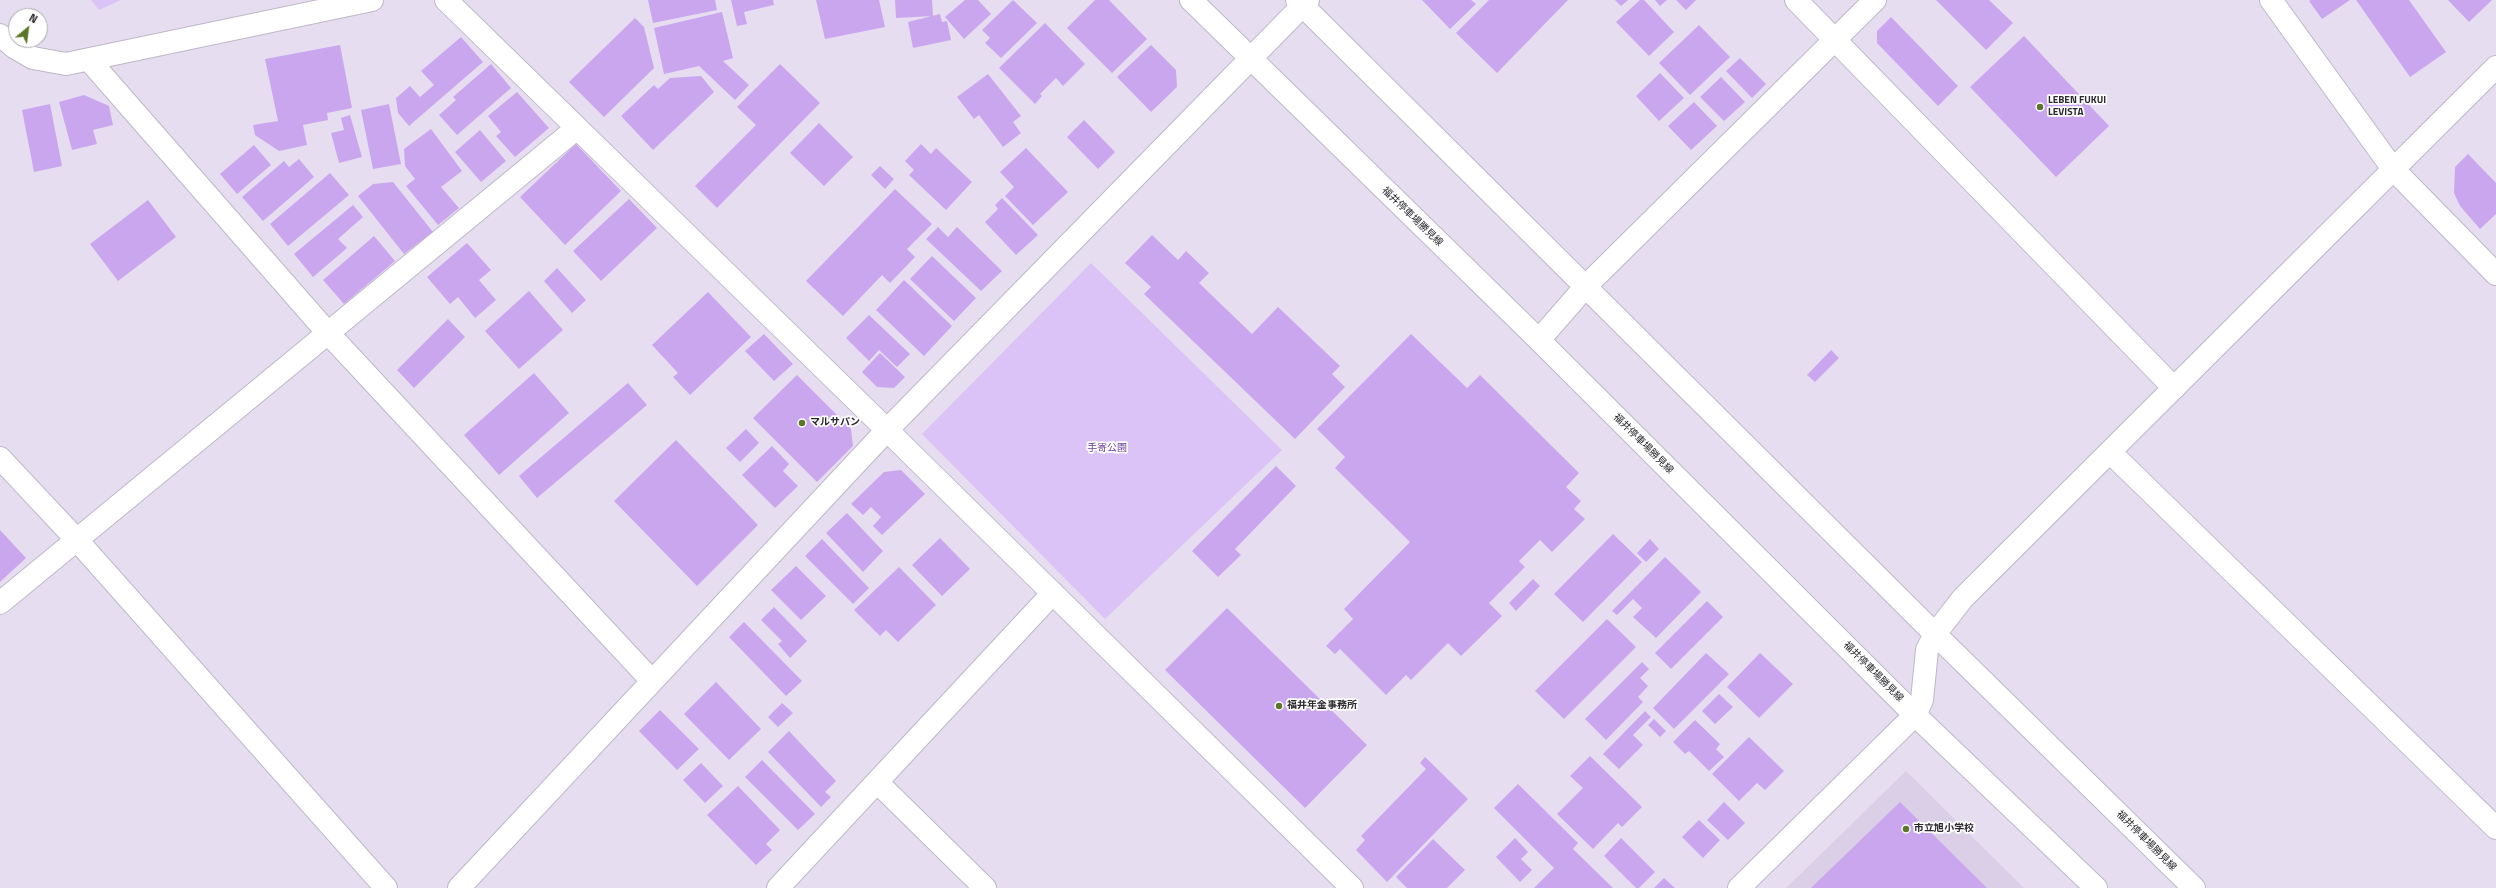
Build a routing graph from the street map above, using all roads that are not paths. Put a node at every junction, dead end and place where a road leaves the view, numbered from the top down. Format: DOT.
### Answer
graph roads {
  1 [pos="372,0"];
  2 [pos="446,0"];
  3 [pos="1191,0"];
  4 [pos="1796,0"];
  5 [pos="1875,0"];
  6 [pos="2271,0"];
  7 [pos="1302,2"];
  8 [pos="0,35"];
  9 [pos="1835,40"];
  10 [pos="1249,58"];
  11 [pos="89,60"];
  12 [pos="2496,67"];
  13 [pos="577,128"];
  14 [pos="2393,170"];
  15 [pos="2496,274"];
  16 [pos="1586,286"];
  17 [pos="327,332"];
  18 [pos="1539,340"];
  19 [pos="2174,388"];
  20 [pos="887,430"];
  21 [pos="2110,452"];
  22 [pos="0,458"];
  23 [pos="76,539"];
  24 [pos="1053,594"];
  25 [pos="0,603"];
  26 [pos="1935,634"];
  27 [pos="652,681"];
  28 [pos="1915,714"];
  29 [pos="877,782"];
  30 [pos="2496,828"];
  31 [pos="386,888"];
  32 [pos="459,888"];
  33 [pos="778,888"];
  34 [pos="985,888"];
  35 [pos="1352,888"];
  36 [pos="1739,888"];
  37 [pos="2096,888"];
  38 [pos="2194,888"];
  1 -- 11 [label="street"];
  2 -- 13 [label="street"];
  3 -- 10 [label="street, 福井停車場勝見線"];
  4 -- 9 [label="street"];
  5 -- 9 [label="street"];
  6 -- 14 [label="street"];
  7 -- 10 [label="street"];
  7 -- 16 [label="street, 福井停車場勝見線"];
  8 -- 11 [label="street"];
  9 -- 16 [label="street"];
  9 -- 19 [label="street"];
  10 -- 18 [label="street, 福井停車場勝見線"];
  10 -- 20 [label="street"];
  11 -- 17 [label="street"];
  12 -- 14 [label="street"];
  13 -- 17 [label="street"];
  13 -- 20 [label="street"];
  14 -- 15 [label="street"];
  14 -- 19 [label="street"];
  16 -- 18 [label="street"];
  16 -- 26 [label="street, 福井停車場勝見線"];
  17 -- 23 [label="street"];
  17 -- 27 [label="street"];
  18 -- 28 [label="street, 福井停車場勝見線"];
  19 -- 21 [label="street"];
  20 -- 24 [label="street"];
  20 -- 27 [label="street"];
  21 -- 26 [label="street"];
  21 -- 30 [label="street"];
  22 -- 23 [label="street"];
  23 -- 25 [label="street"];
  23 -- 31 [label="street"];
  24 -- 29 [label="street"];
  24 -- 35 [label="street"];
  26 -- 28 [label="street"];
  26 -- 38 [label="street, 福井停車場勝見線"];
  27 -- 32 [label="street"];
  28 -- 36 [label="street"];
  28 -- 37 [label="street, 福井停車場勝見線"];
  29 -- 33 [label="street"];
  29 -- 34 [label="street"];
}
